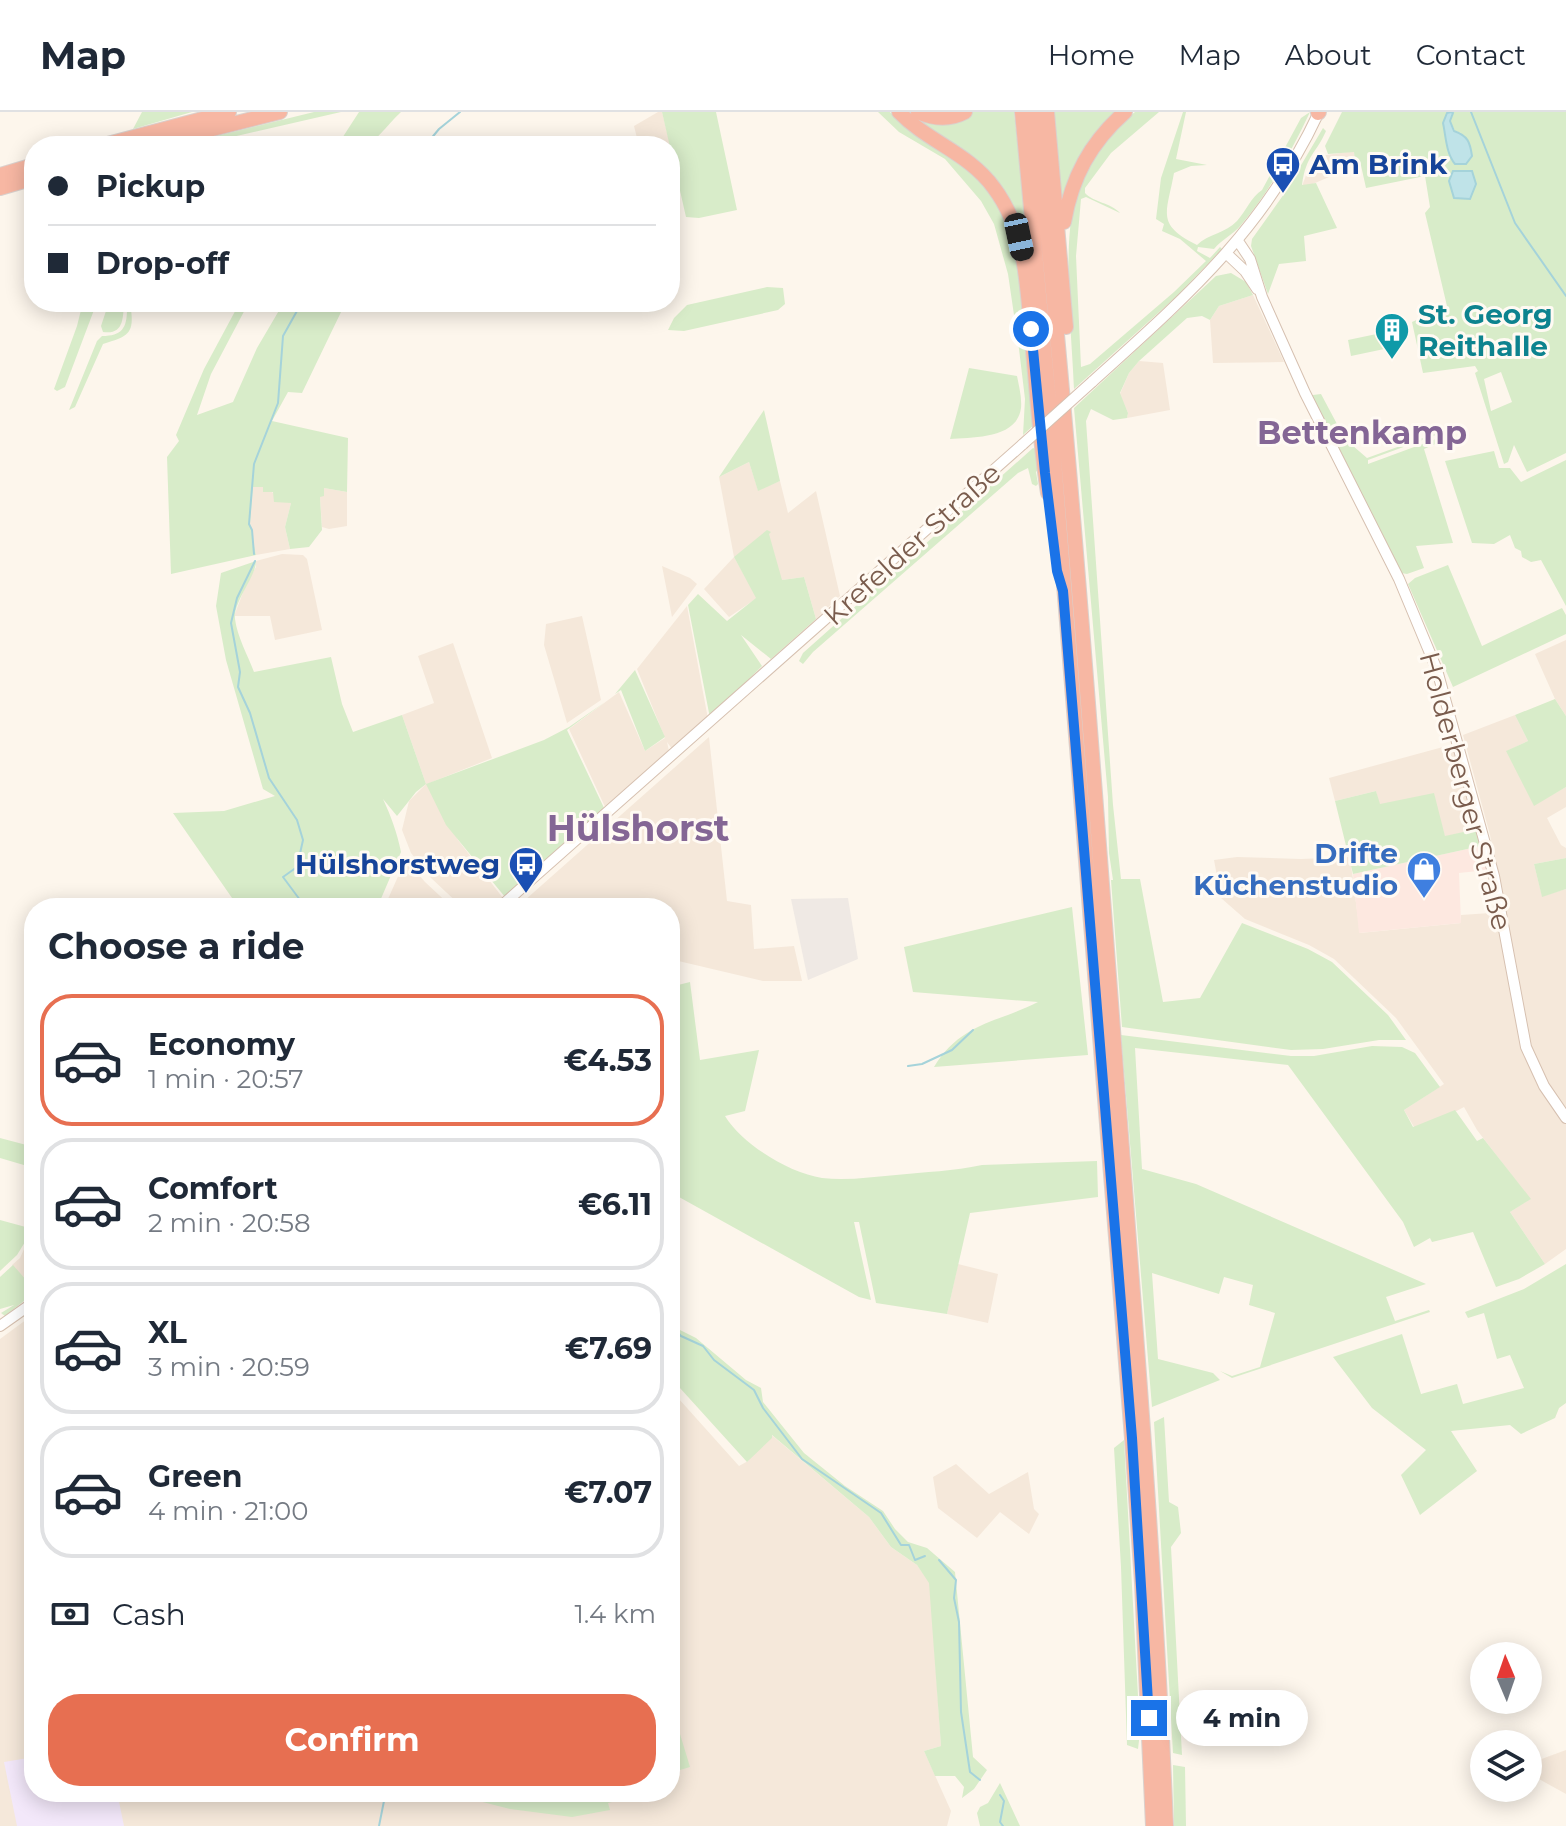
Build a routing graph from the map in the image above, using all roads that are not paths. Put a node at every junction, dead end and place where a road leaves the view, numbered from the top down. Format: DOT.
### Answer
graph roads {
  1 [pos="229,112"];
  2 [pos="280,112"];
  3 [pos="899,112"];
  4 [pos="918,112"];
  5 [pos="965,112"];
  6 [pos="1019,112"];
  7 [pos="1035,112"];
  8 [pos="1047,112"];
  9 [pos="1125,112"];
  10 [pos="1319,112"];
  11 [pos="138,136"];
  12 [pos="185,136"];
  13 [pos="24,168"];
  14 [pos="0,175"];
  15 [pos="24,181"];
  16 [pos="0,188"];
  17 [pos="1238,241"];
  18 [pos="1227,254"];
  19 [pos="1262,297"];
  20 [pos="1065,315"];
  21 [pos="1071,471"];
  22 [pos="1063,591"];
  23 [pos="510,898"];
  24 [pos="1566,1118"];
  25 [pos="24,1309"];
  26 [pos="0,1326"];
  27 [pos="1136,1411"];
  28 [pos="1157,1768"];
  29 [pos="1153,1826"];
  30 [pos="1166,1826"];
  1 -- 11 [label="highway"];
  2 -- 12 [label="highway"];
  3 -- 22 [label="highway"];
  4 -- 5 [label="highway"];
  6 -- 22 [label="highway"];
  7 -- 21 [label="highway"];
  8 -- 20 [label="highway"];
  9 -- 20 [label="highway"];
  10 -- 17 [label="main road, Krefelder Straße"];
  13 -- 14 [label="highway"];
  15 -- 16 [label="highway"];
  17 -- 18 [label="main road, Krefelder Straße"];
  17 -- 19 [label="main road, Holderberger Straße"];
  18 -- 19 [label="main road, Holderberger Straße"];
  18 -- 23 [label="main road, Krefelder Straße, bridge"];
  19 -- 24 [label="main road, Holderberger Straße"];
  20 -- 21 [label="highway"];
  21 -- 27 [label="highway"];
  22 -- 27 [label="highway"];
  25 -- 26 [label="main road"];
  27 -- 28 [label="highway"];
  28 -- 29 [label="highway"];
  28 -- 30 [label="highway"];
}
